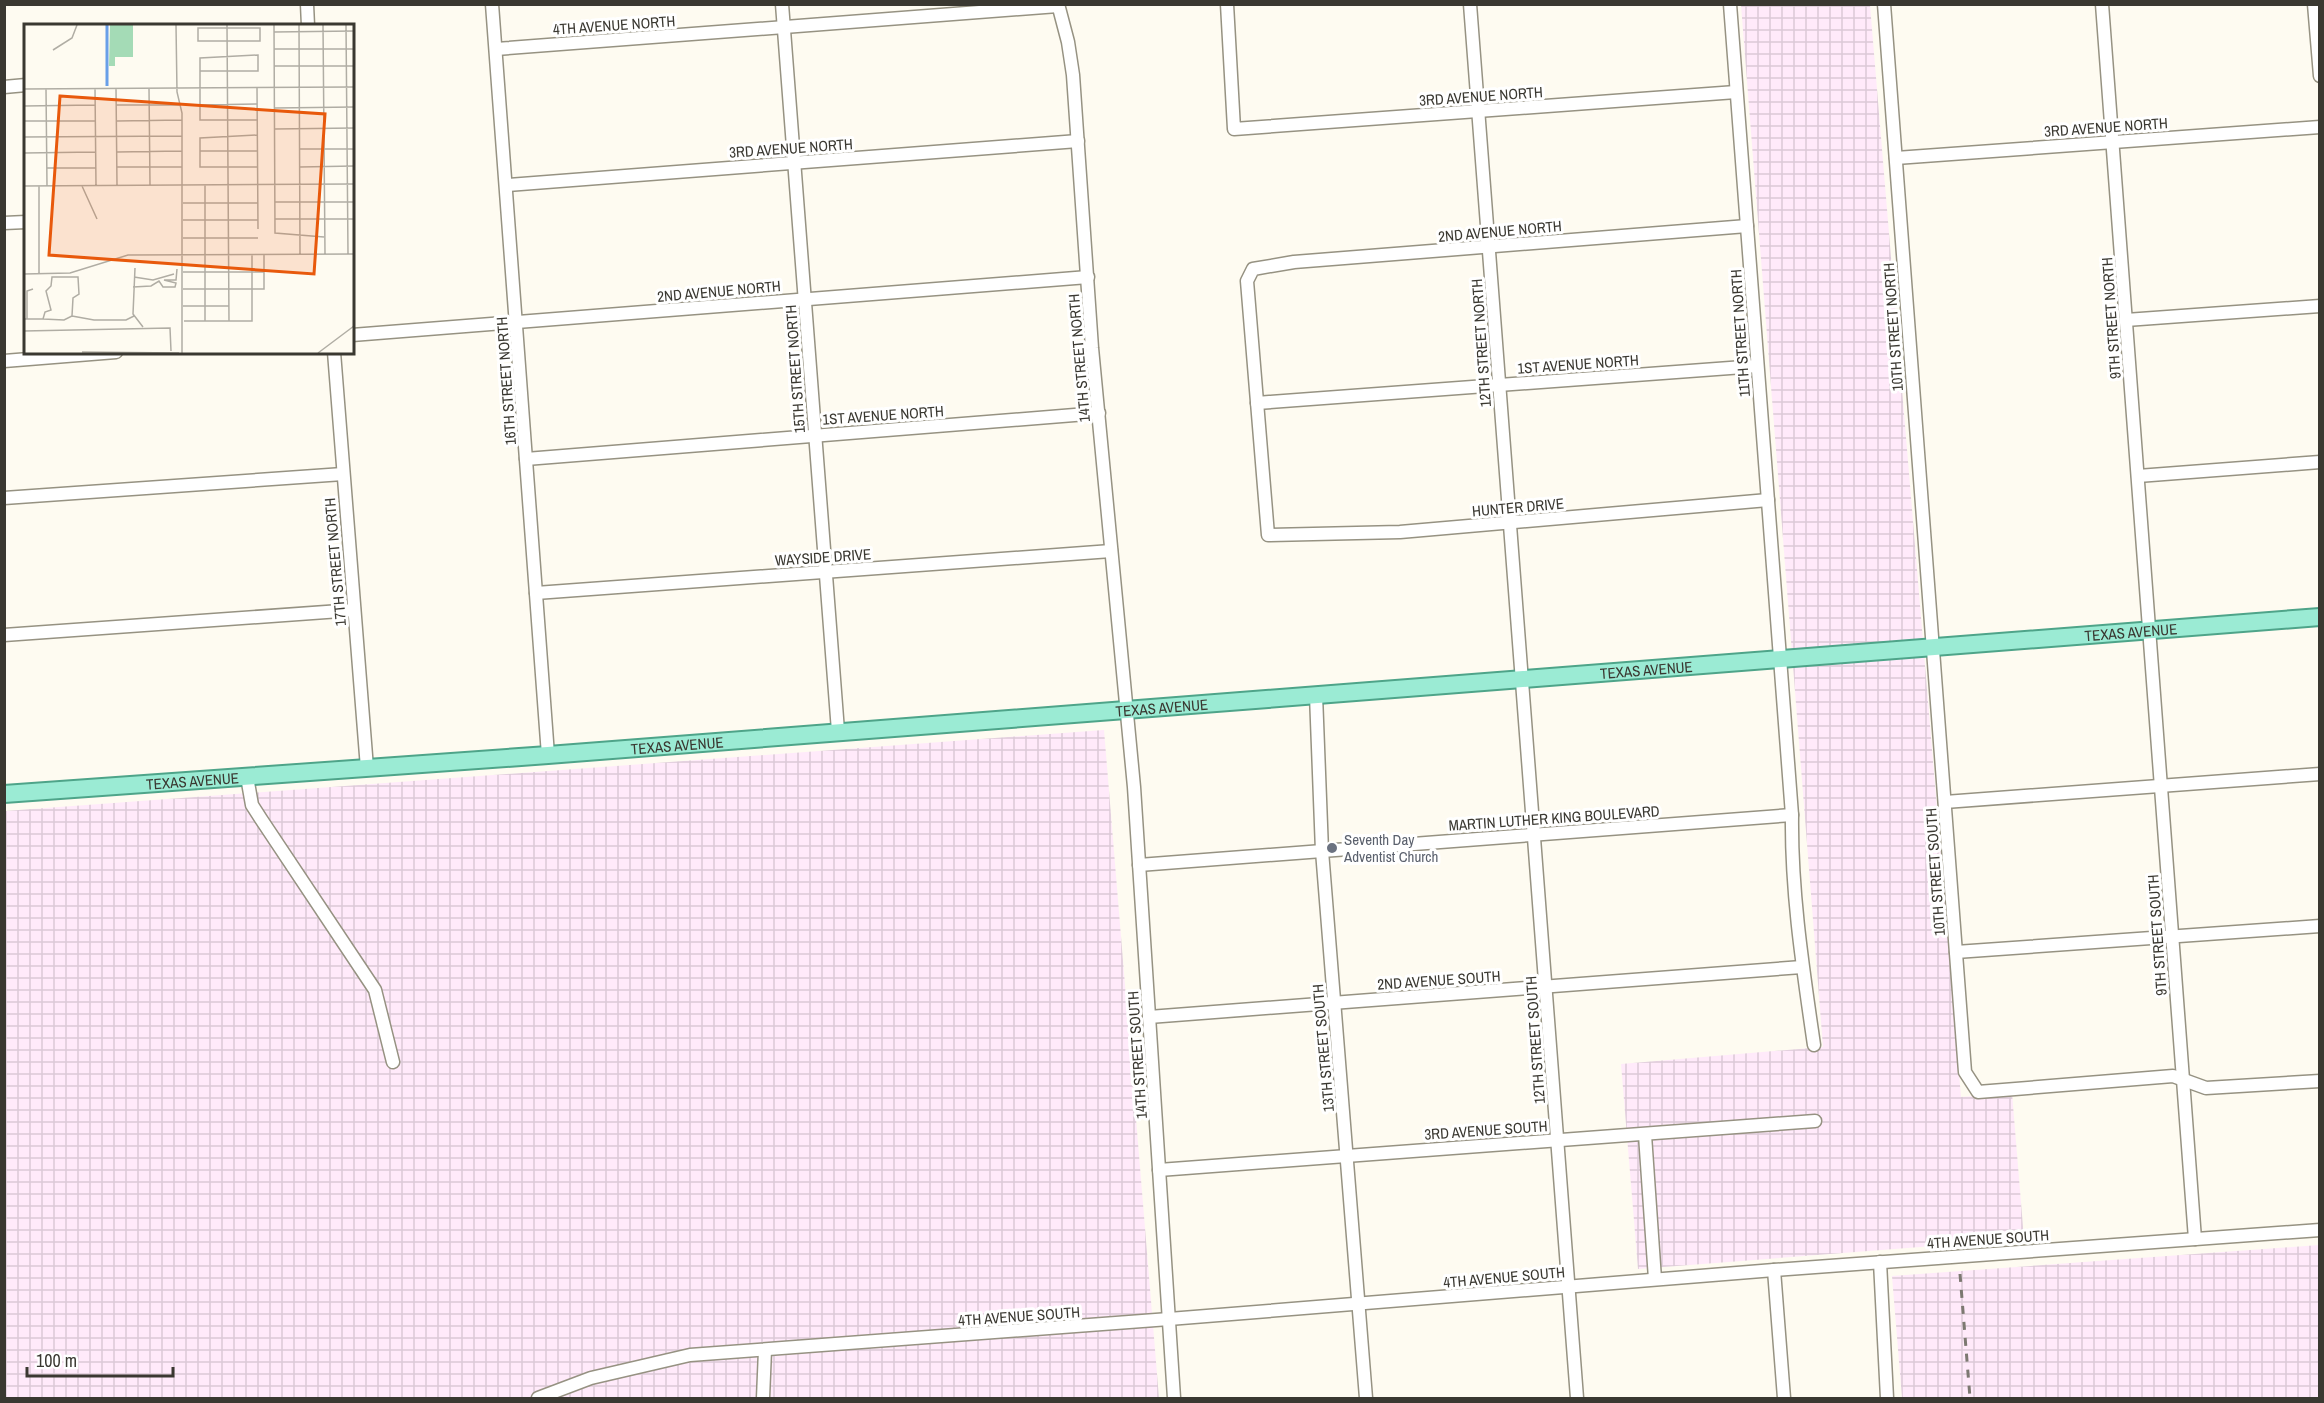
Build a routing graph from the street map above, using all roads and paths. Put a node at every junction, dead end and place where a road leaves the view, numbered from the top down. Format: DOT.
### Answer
graph roads {
  1 [pos="307,4"];
  2 [pos="492,4"];
  3 [pos="782,4"];
  4 [pos="1227,4"];
  5 [pos="1470,4"];
  6 [pos="1730,4"];
  7 [pos="1884,4"];
  8 [pos="2102,4"];
  9 [pos="2314,4"];
  10 [pos="1058,5"];
  11 [pos="308,24"];
  12 [pos="784,27"];
  13 [pos="496,49"];
  14 [pos="2319,76"];
  15 [pos="24,85"];
  16 [pos="4,87"];
  17 [pos="1737,92"];
  18 [pos="1478,111"];
  19 [pos="2319,127"];
  20 [pos="1078,141"];
  21 [pos="2112,142"];
  22 [pos="1896,158"];
  23 [pos="795,163"];
  24 [pos="507,185"];
  25 [pos="24,222"];
  26 [pos="4,223"];
  27 [pos="1747,226"];
  28 [pos="1489,248"];
  29 [pos="1088,277"];
  30 [pos="805,299"];
  31 [pos="2319,306"];
  32 [pos="2126,320"];
  33 [pos="516,322"];
  34 [pos="354,335"];
  35 [pos="91,354"];
  36 [pos="334,354"];
  37 [pos="4,361"];
  38 [pos="1757,366"];
  39 [pos="1499,385"];
  40 [pos="1257,403"];
  41 [pos="1099,413"];
  42 [pos="815,435"];
  43 [pos="526,459"];
  44 [pos="2319,462"];
  45 [pos="343,474"];
  46 [pos="2138,476"];
  47 [pos="4,498"];
  48 [pos="1768,500"];
  49 [pos="1510,522"];
  50 [pos="1112,551"];
  51 [pos="826,572"];
  52 [pos="536,593"];
  53 [pos="354,610"];
  54 [pos="2319,617"];
  55 [pos="2149,630"];
  56 [pos="4,636"];
  57 [pos="1933,647"];
  58 [pos="1780,659"];
  59 [pos="1522,679"];
  60 [pos="1316,695"];
  61 [pos="1126,709"];
  62 [pos="838,731"];
  63 [pos="548,755"];
  64 [pos="367,768"];
  65 [pos="2319,774"];
  66 [pos="247,777"];
  67 [pos="2161,786"];
  68 [pos="4,794"];
  69 [pos="1945,802"];
  70 [pos="1792,815"];
  71 [pos="1534,835"];
  72 [pos="1322,851"];
  73 [pos="1139,865"];
  74 [pos="2319,926"];
  75 [pos="2172,937"];
  76 [pos="1956,952"];
  77 [pos="1803,967"];
  78 [pos="1545,987"];
  79 [pos="1335,1003"];
  80 [pos="1149,1017"];
  81 [pos="1814,1045"];
  82 [pos="393,1062"];
  83 [pos="2183,1080"];
  84 [pos="2319,1081"];
  85 [pos="1815,1121"];
  86 [pos="1645,1135"];
  87 [pos="1557,1140"];
  88 [pos="1347,1155"];
  89 [pos="1159,1170"];
  90 [pos="2319,1230"];
  91 [pos="2195,1239"];
  92 [pos="1880,1262"];
  93 [pos="1774,1270"];
  94 [pos="1655,1279"];
  95 [pos="1568,1287"];
  96 [pos="1359,1304"];
  97 [pos="1168,1319"];
  98 [pos="765,1350"];
  99 [pos="538,1398"];
  100 [pos="763,1398"];
  101 [pos="1174,1398"];
  102 [pos="1366,1398"];
  103 [pos="1577,1398"];
  104 [pos="1784,1398"];
  105 [pos="1887,1398"];
  1 -- 11 [label="street"];
  2 -- 13 [label="street, 16TH STREET NORTH"];
  3 -- 12 [label="street, 15TH STREET NORTH"];
  4 -- 18 [label="street, 3RD AVENUE NORTH"];
  5 -- 18 [label="street, 12TH STREET NORTH"];
  6 -- 17 [label="street, 11TH STREET NORTH"];
  7 -- 22 [label="street, 10TH STREET NORTH"];
  8 -- 21 [label="street, 9TH STREET NORTH"];
  9 -- 14 [label="street"];
  10 -- 12 [label="street, 4TH AVENUE NORTH"];
  10 -- 20 [label="street, 14TH STREET NORTH"];
  12 -- 13 [label="street, 4TH AVENUE NORTH"];
  12 -- 23 [label="street, 15TH STREET NORTH"];
  13 -- 24 [label="street, 16TH STREET NORTH"];
  15 -- 16 [label="street"];
  17 -- 18 [label="street, 3RD AVENUE NORTH"];
  17 -- 27 [label="street, 11TH STREET NORTH"];
  18 -- 28 [label="street, 12TH STREET NORTH"];
  19 -- 21 [label="street, 3RD AVENUE NORTH"];
  20 -- 23 [label="street, 3RD AVENUE NORTH"];
  20 -- 29 [label="street, 14TH STREET NORTH"];
  21 -- 22 [label="street, 3RD AVENUE NORTH"];
  21 -- 32 [label="street, 9TH STREET NORTH"];
  22 -- 57 [label="street, 10TH STREET NORTH"];
  23 -- 24 [label="street, 3RD AVENUE NORTH"];
  23 -- 30 [label="street, 15TH STREET NORTH"];
  24 -- 33 [label="street, 16TH STREET NORTH"];
  25 -- 26 [label="street"];
  27 -- 28 [label="street, 2ND AVENUE NORTH"];
  27 -- 38 [label="street, 11TH STREET NORTH"];
  28 -- 39 [label="street, 12TH STREET NORTH"];
  28 -- 40 [label="street, 2ND AVENUE NORTH"];
  29 -- 30 [label="street, 2ND AVENUE NORTH"];
  29 -- 41 [label="street, 14TH STREET NORTH"];
  30 -- 33 [label="street, 2ND AVENUE NORTH"];
  30 -- 42 [label="street, 15TH STREET NORTH"];
  31 -- 32 [label="street"];
  32 -- 46 [label="street, 9TH STREET NORTH"];
  33 -- 34 [label="street, 2ND AVENUE NORTH"];
  33 -- 43 [label="street, 16TH STREET NORTH"];
  35 -- 37 [label="street"];
  36 -- 45 [label="street, 17TH STREET NORTH"];
  38 -- 39 [label="street, 1ST AVENUE NORTH"];
  38 -- 48 [label="street, 11TH STREET NORTH"];
  39 -- 40 [label="street, 1ST AVENUE NORTH"];
  39 -- 49 [label="street, 12TH STREET NORTH"];
  40 -- 49 [label="street, HUNTER DRIVE"];
  41 -- 42 [label="street, 1ST AVENUE NORTH"];
  41 -- 50 [label="street, 14TH STREET NORTH"];
  42 -- 43 [label="street, 1ST AVENUE NORTH"];
  42 -- 51 [label="street, 15TH STREET NORTH"];
  43 -- 52 [label="street, 16TH STREET NORTH"];
  44 -- 46 [label="street"];
  45 -- 47 [label="street"];
  45 -- 53 [label="street, 17TH STREET NORTH"];
  46 -- 55 [label="street, 9TH STREET NORTH"];
  48 -- 49 [label="street, HUNTER DRIVE"];
  48 -- 58 [label="street, 11TH STREET NORTH"];
  49 -- 59 [label="street, 12TH STREET NORTH"];
  50 -- 51 [label="street, WAYSIDE DRIVE"];
  50 -- 61 [label="street, 14TH STREET NORTH"];
  51 -- 52 [label="street, WAYSIDE DRIVE"];
  51 -- 62 [label="street, 15TH STREET NORTH"];
  52 -- 63 [label="street, 16TH STREET NORTH"];
  53 -- 56 [label="street"];
  53 -- 64 [label="street, 17TH STREET NORTH"];
  54 -- 55 [label="main road, TEXAS AVENUE"];
  55 -- 57 [label="main road, TEXAS AVENUE"];
  55 -- 67 [label="street, 9TH STREET SOUTH"];
  57 -- 58 [label="main road, TEXAS AVENUE"];
  57 -- 69 [label="street, 10TH STREET SOUTH"];
  58 -- 59 [label="main road, TEXAS AVENUE"];
  58 -- 70 [label="street, 11TH STREET NORTH"];
  59 -- 60 [label="main road, TEXAS AVENUE"];
  59 -- 71 [label="street, 12TH STREET SOUTH"];
  60 -- 61 [label="main road, TEXAS AVENUE"];
  60 -- 72 [label="street, 13TH STREET SOUTH"];
  61 -- 62 [label="main road, TEXAS AVENUE"];
  61 -- 73 [label="street, 14TH STREET SOUTH"];
  62 -- 63 [label="main road, TEXAS AVENUE"];
  63 -- 64 [label="main road, TEXAS AVENUE"];
  64 -- 66 [label="main road, TEXAS AVENUE"];
  65 -- 67 [label="street"];
  66 -- 68 [label="main road, TEXAS AVENUE"];
  66 -- 82 [label="street"];
  67 -- 69 [label="street"];
  67 -- 75 [label="street, 9TH STREET SOUTH"];
  69 -- 76 [label="street, 10TH STREET SOUTH"];
  70 -- 71 [label="street, MARTIN LUTHER KING BOULEVARD"];
  70 -- 77 [label="street, 11TH STREET NORTH"];
  71 -- 72 [label="street, MARTIN LUTHER KING BOULEVARD"];
  71 -- 78 [label="street, 12TH STREET SOUTH"];
  72 -- 73 [label="street, MARTIN LUTHER KING BOULEVARD"];
  72 -- 79 [label="street, 13TH STREET SOUTH"];
  73 -- 80 [label="street, 14TH STREET SOUTH"];
  74 -- 75 [label="street"];
  75 -- 76 [label="street"];
  75 -- 83 [label="street, 9TH STREET SOUTH"];
  76 -- 83 [label="street, 10TH STREET SOUTH"];
  77 -- 78 [label="street, 2ND AVENUE SOUTH"];
  77 -- 81 [label="street, 11TH STREET NORTH"];
  78 -- 79 [label="street, 2ND AVENUE SOUTH"];
  78 -- 87 [label="street, 12TH STREET SOUTH"];
  79 -- 80 [label="street, 2ND AVENUE SOUTH"];
  79 -- 88 [label="street, 13TH STREET SOUTH"];
  80 -- 89 [label="street, 14TH STREET SOUTH"];
  83 -- 84 [label="street"];
  83 -- 91 [label="street, 9TH STREET SOUTH"];
  85 -- 86 [label="street, 3RD AVENUE SOUTH"];
  86 -- 87 [label="street, 3RD AVENUE SOUTH"];
  86 -- 94 [label="street"];
  87 -- 88 [label="street, 3RD AVENUE SOUTH"];
  87 -- 95 [label="street, 12TH STREET SOUTH"];
  88 -- 89 [label="street, 3RD AVENUE SOUTH"];
  88 -- 96 [label="street, 13TH STREET SOUTH"];
  89 -- 97 [label="street, 14TH STREET SOUTH"];
  90 -- 91 [label="street, 4TH AVENUE SOUTH"];
  91 -- 92 [label="street, 4TH AVENUE SOUTH"];
  92 -- 93 [label="street, 4TH AVENUE SOUTH"];
  92 -- 105 [label="street"];
  93 -- 94 [label="street, 4TH AVENUE SOUTH"];
  93 -- 104 [label="street"];
  94 -- 95 [label="street, 4TH AVENUE SOUTH"];
  95 -- 96 [label="street, 4TH AVENUE SOUTH"];
  95 -- 103 [label="street, 12TH STREET SOUTH"];
  96 -- 97 [label="street, 4TH AVENUE SOUTH"];
  96 -- 102 [label="street, 13TH STREET SOUTH"];
  97 -- 98 [label="street, 4TH AVENUE SOUTH"];
  97 -- 101 [label="street, 14TH STREET SOUTH"];
  98 -- 99 [label="street, 4TH AVENUE SOUTH"];
  98 -- 100 [label="street"];
}
